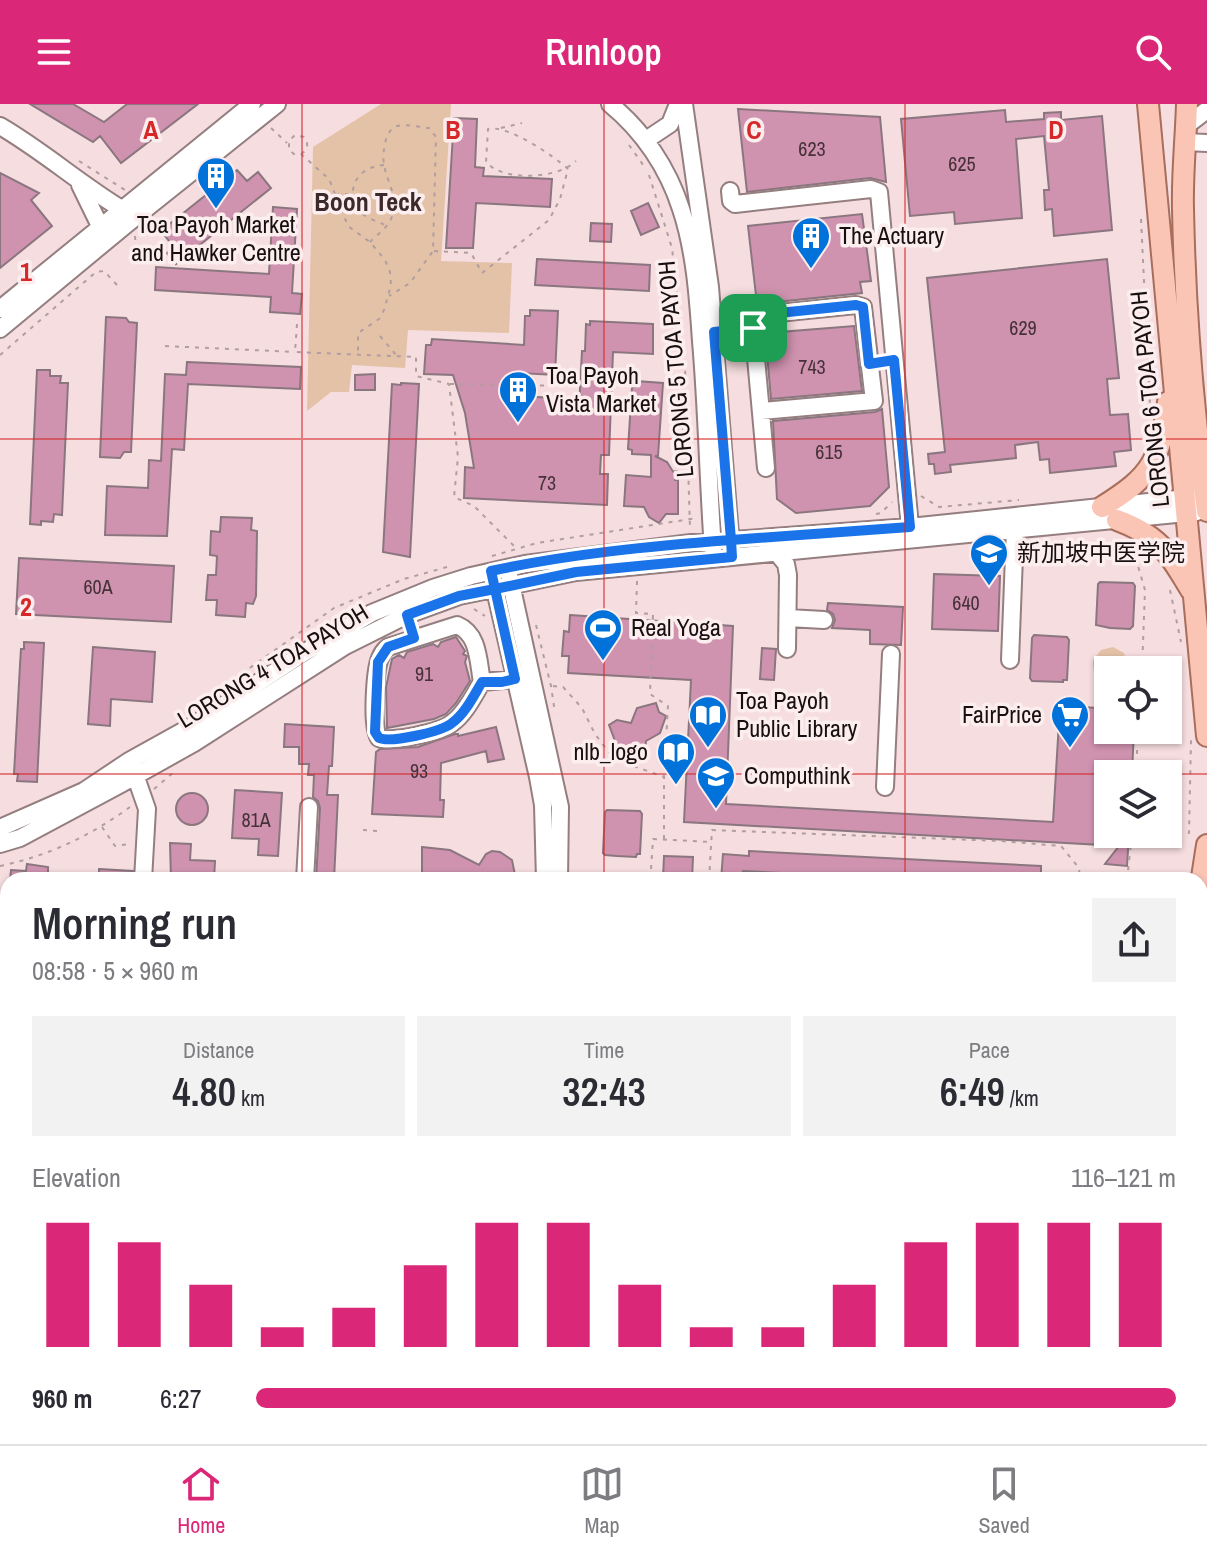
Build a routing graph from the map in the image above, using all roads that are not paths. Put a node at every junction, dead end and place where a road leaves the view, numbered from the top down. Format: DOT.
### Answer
graph roads {
  1 [pos="252,104"];
  2 [pos="277,104"];
  3 [pos="610,104"];
  4 [pos="681,104"];
  5 [pos="1187,104"];
  6 [pos="1150,108"];
  7 [pos="1207,110"];
  8 [pos="0,126"];
  9 [pos="1186,134"];
  10 [pos="646,140"];
  11 [pos="1207,143"];
  12 [pos="75,178"];
  13 [pos="730,191"];
  14 [pos="123,210"];
  15 [pos="101,228"];
  16 [pos="0,309"];
  17 [pos="753,328"];
  18 [pos="0,329"];
  19 [pos="714,332"];
  20 [pos="894,360"];
  21 [pos="869,364"];
  22 [pos="1172,372"];
  23 [pos="761,411"];
  24 [pos="766,468"];
  25 [pos="1198,506"];
  26 [pos="1109,514"];
  27 [pos="910,527"];
  28 [pos="1015,530"];
  29 [pos="731,540"];
  30 [pos="713,541"];
  31 [pos="777,553"];
  32 [pos="732,557"];
  33 [pos="714,559"];
  34 [pos="499,570"];
  35 [pos="503,587"];
  36 [pos="1195,597"];
  37 [pos="407,615"];
  38 [pos="788,618"];
  39 [pos="824,620"];
  40 [pos="414,638"];
  41 [pos="787,649"];
  42 [pos="891,654"];
  43 [pos="1010,660"];
  44 [pos="515,679"];
  45 [pos="482,682"];
  46 [pos="1199,737"];
  47 [pos="133,768"];
  48 [pos="885,787"];
  49 [pos="309,807"];
  50 [pos="0,828"];
  51 [pos="0,844"];
  52 [pos="1207,845"];
  53 [pos="144,872"];
  54 [pos="305,872"];
  55 [pos="545,872"];
  56 [pos="559,872"];
  57 [pos="1203,872"];
  1 -- 14 [label="street"];
  2 -- 18 [label="street"];
  3 -- 10 [label="street, LORONG 5 TOA PAYOH"];
  4 -- 10 [label="street"];
  4 -- 19 [label="street, LORONG 5 TOA PAYOH"];
  5 -- 9 [label="main road, LORONG 6 TOA PAYOH"];
  6 -- 22 [label="main road, LORONG 6 TOA PAYOH"];
  7 -- 9 [label="street"];
  8 -- 12 [label="street"];
  9 -- 11 [label="street"];
  9 -- 25 [label="main road, LORONG 6 TOA PAYOH"];
  10 -- 30 [label="street, LORONG 5 TOA PAYOH"];
  12 -- 14 [label="street"];
  12 -- 15 [label="street"];
  13 -- 20 [label="street"];
  14 -- 15 [label="street"];
  15 -- 16 [label="street"];
  17 -- 19 [label="street"];
  17 -- 21 [label="street"];
  17 -- 23 [label="street"];
  19 -- 29 [label="street, LORONG 5 TOA PAYOH"];
  20 -- 21 [label="street"];
  20 -- 27 [label="street"];
  21 -- 23 [label="street"];
  22 -- 25 [label="main road, LORONG 6 TOA PAYOH"];
  22 -- 26 [label="main road"];
  23 -- 24 [label="street"];
  25 -- 26 [label="street, LORONG 4 TOA PAYOH"];
  25 -- 36 [label="main road, LORONG 6 TOA PAYOH"];
  26 -- 27 [label="street, LORONG 4 TOA PAYOH"];
  26 -- 28 [label="street, LORONG 4 TOA PAYOH"];
  26 -- 36 [label="main road"];
  27 -- 29 [label="street, LORONG 4 TOA PAYOH"];
  28 -- 31 [label="street, LORONG 4 TOA PAYOH"];
  28 -- 43 [label="street"];
  29 -- 30 [label="street, LORONG 4 TOA PAYOH"];
  29 -- 32 [label="street, LORONG 5 TOA PAYOH"];
  30 -- 33 [label="street, LORONG 5 TOA PAYOH"];
  30 -- 34 [label="street, LORONG 4 TOA PAYOH"];
  31 -- 32 [label="street, LORONG 4 TOA PAYOH"];
  31 -- 38 [label="street"];
  32 -- 33 [label="street, LORONG 4 TOA PAYOH"];
  33 -- 35 [label="street, LORONG 4 TOA PAYOH"];
  34 -- 35 [label="street"];
  34 -- 47 [label="street, LORONG 4 TOA PAYOH"];
  35 -- 37 [label="street, LORONG 4 TOA PAYOH"];
  35 -- 44 [label="street"];
  35 -- 56 [label="street"];
  36 -- 46 [label="main road, LORONG 6 TOA PAYOH"];
  37 -- 40 [label="street"];
  37 -- 47 [label="street, LORONG 4 TOA PAYOH"];
  38 -- 39 [label="street"];
  38 -- 41 [label="street"];
  40 -- 45 [label="street"];
  40 -- 45 [label="street"];
  42 -- 48 [label="street"];
  44 -- 45 [label="street"];
  44 -- 55 [label="street"];
  47 -- 50 [label="street, LORONG 4 TOA PAYOH"];
  47 -- 51 [label="street, LORONG 4 TOA PAYOH"];
  47 -- 53 [label="street"];
  49 -- 54 [label="street"];
  52 -- 57 [label="main road"];
}
